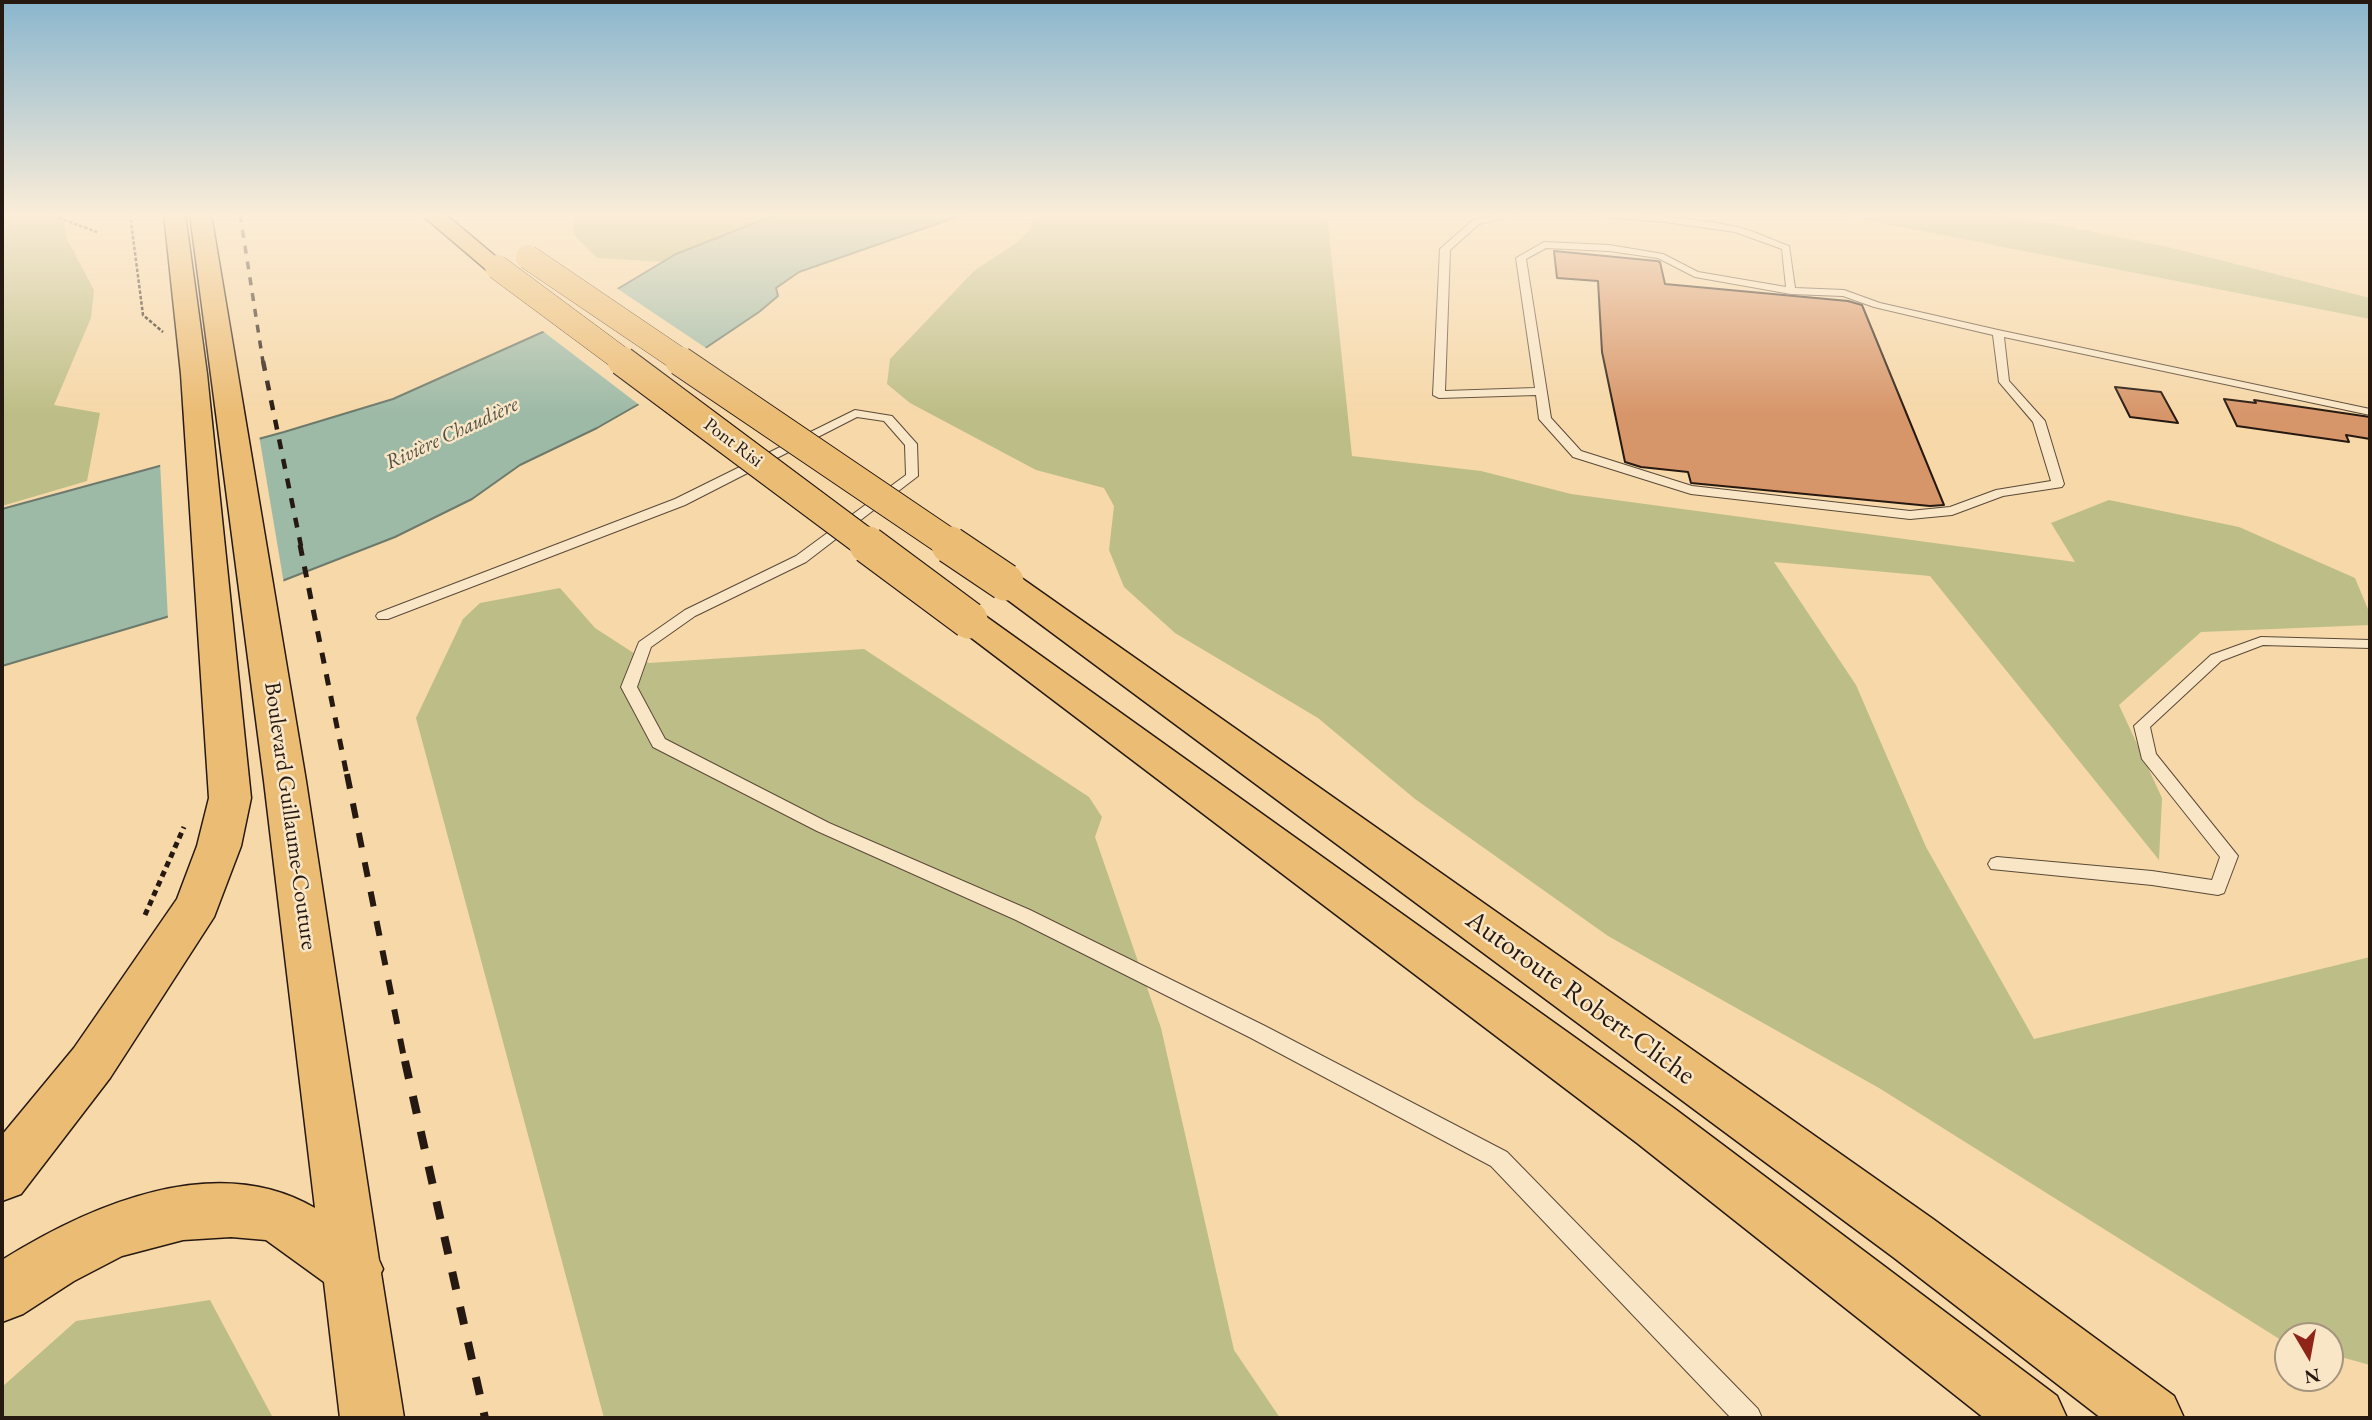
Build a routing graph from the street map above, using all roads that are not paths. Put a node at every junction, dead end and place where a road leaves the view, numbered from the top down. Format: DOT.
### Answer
graph roads {
  1 [pos="189,280"];
  2 [pos="204,280"];
  3 [pos="542,280"];
  4 [pos="549,280"];
  5 [pos="1444,280"];
  6 [pos="1524,280"];
  7 [pos="1730,280"];
  8 [pos="1790,280"];
  9 [pos="1791,291"];
  10 [pos="1998,333"];
  11 [pos="209,371"];
  12 [pos="1541,391"];
  13 [pos="2370,412"];
  14 [pos="1005,582"];
  15 [pos="383,616"];
  16 [pos="2370,644"];
  17 [pos="1997,864"];
  18 [pos="2,1176"];
  19 [pos="354,1269"];
  20 [pos="2,1293"];
  21 [pos="372,1418"];
  22 [pos="1749,1418"];
  23 [pos="2035,1418"];
  24 [pos="2152,1418"];
  1 -- 11 [label="main road, Boulevard Guillaume-Couture"];
  2 -- 11 [label="main road, Boulevard Guillaume-Couture"];
  3 -- 23 [label="main road, Pont Risi, bridge"];
  4 -- 14 [label="main road, Pont Risi, bridge"];
  5 -- 12 [label="lane"];
  6 -- 12 [label="lane"];
  7 -- 9 [label="lane"];
  8 -- 9 [label="lane"];
  9 -- 10 [label="lane"];
  10 -- 12 [label="lane"];
  10 -- 13 [label="lane"];
  11 -- 18 [label="main road, Boulevard Guillaume-Couture"];
  11 -- 19 [label="main road, Boulevard Guillaume-Couture"];
  14 -- 24 [label="main road, Autoroute Robert-Cliche"];
  15 -- 22 [label="lane"];
  16 -- 17 [label="lane"];
  19 -- 20 [label="main road"];
  19 -- 21 [label="main road, Boulevard Guillaume-Couture"];
}
